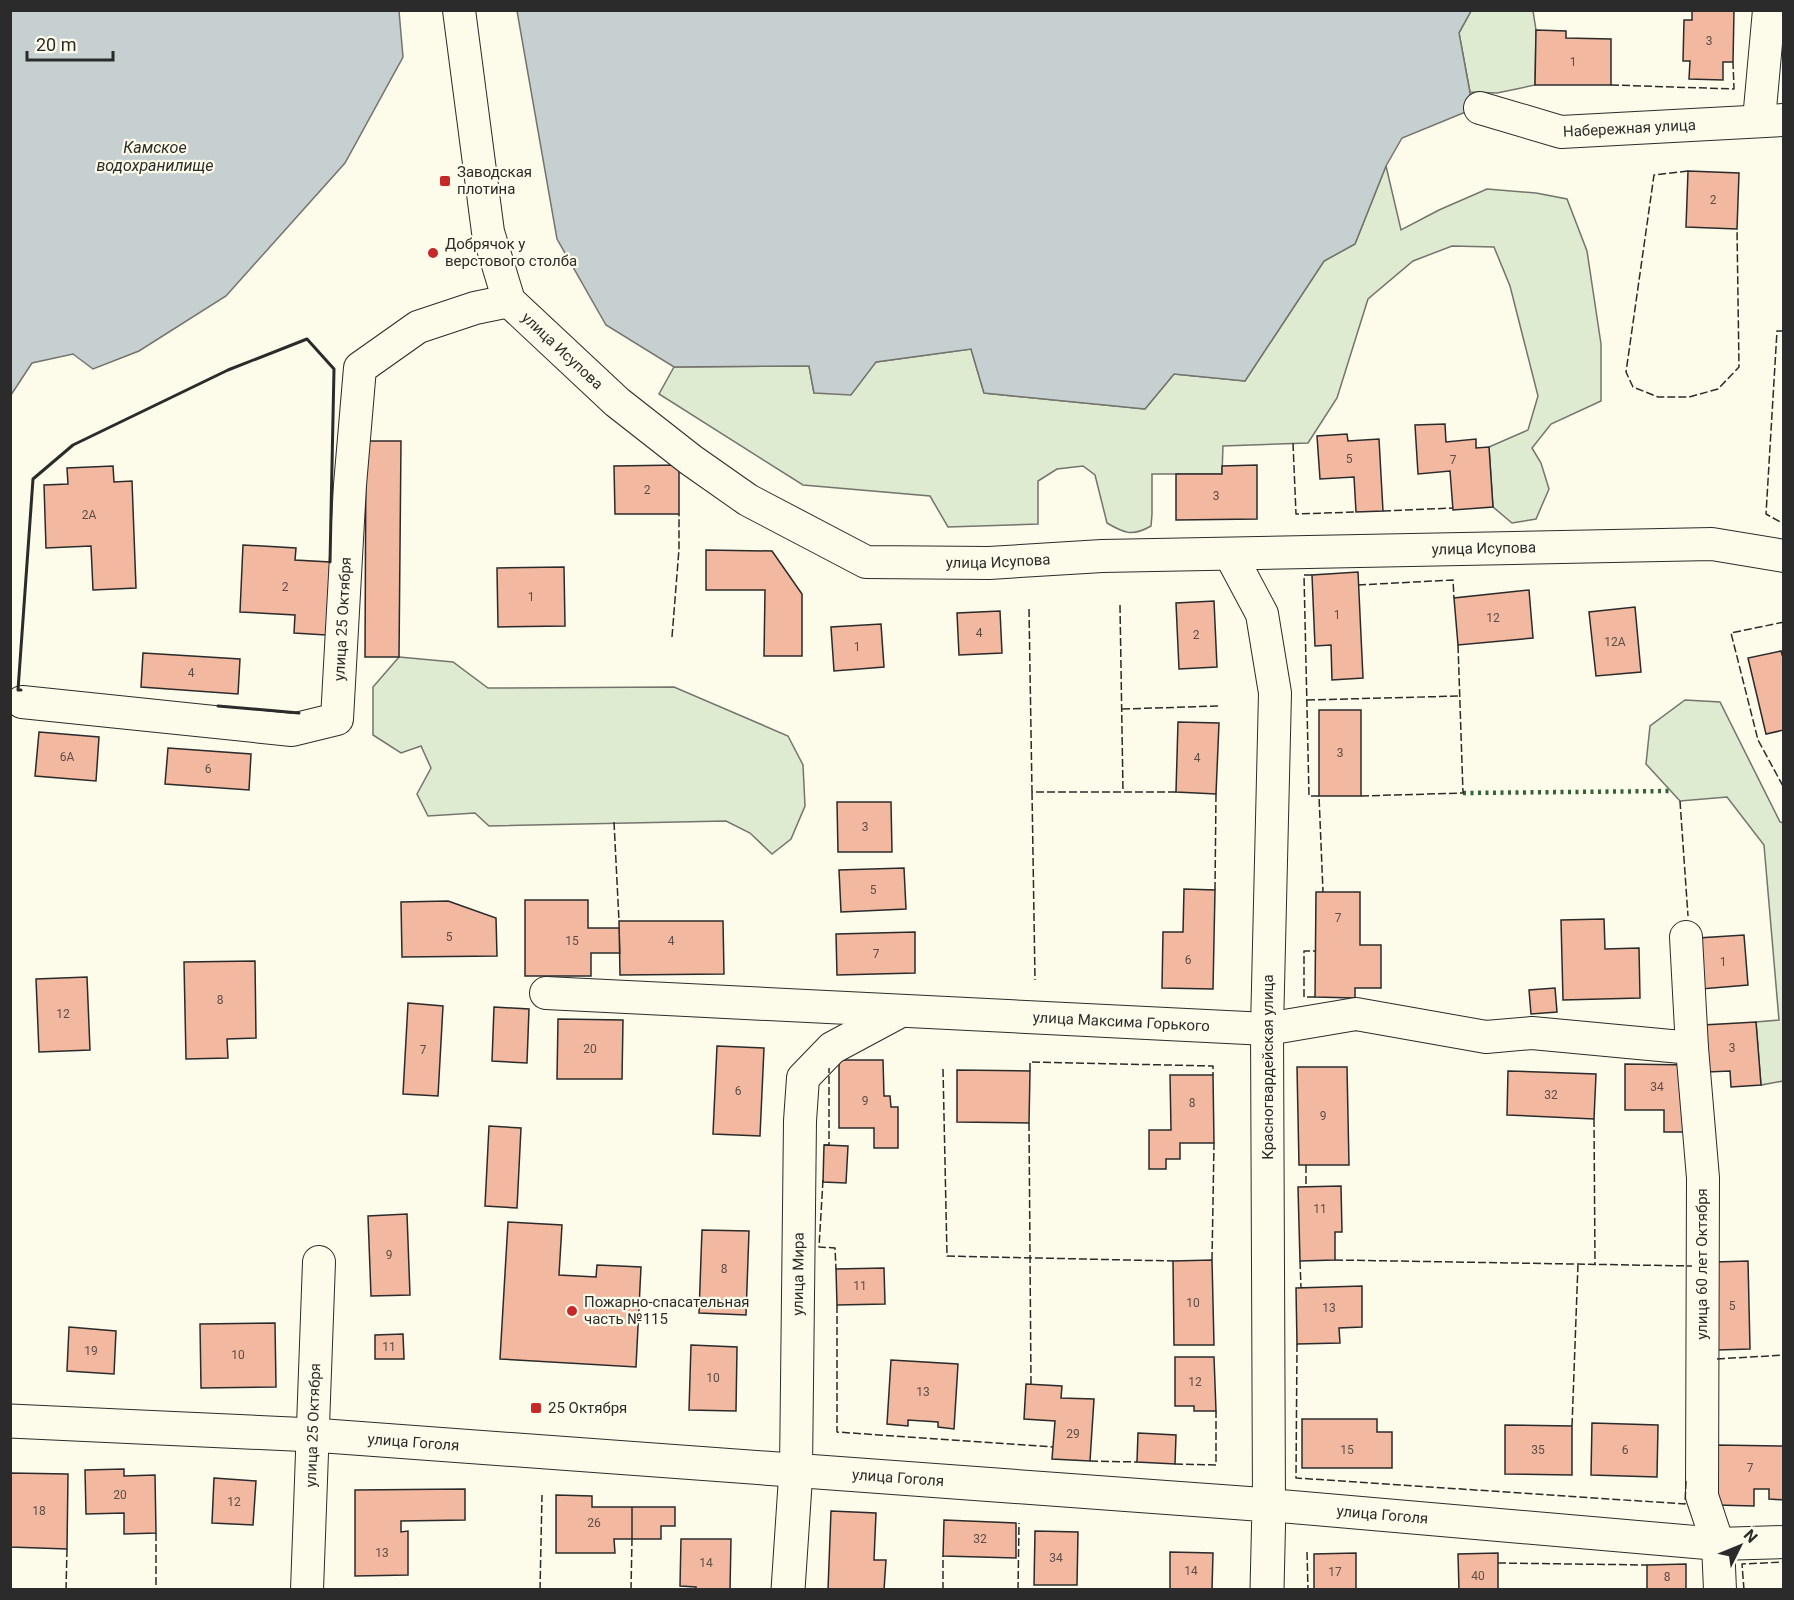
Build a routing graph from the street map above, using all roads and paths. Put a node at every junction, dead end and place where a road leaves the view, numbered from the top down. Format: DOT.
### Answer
graph roads {
  1 [pos="459,10"];
  2 [pos="1769,10"];
  3 [pos="1480,108"];
  4 [pos="1771,120"];
  5 [pos="509,301"];
  6 [pos="1230,554"];
  7 [pos="1784,556"];
  8 [pos="22,702"];
  9 [pos="1686,937"];
  10 [pos="546,993"];
  11 [pos="901,1011"];
  12 [pos="1267,1029"];
  13 [pos="1692,1048"];
  14 [pos="319,1262"];
  15 [pos="10,1421"];
  16 [pos="313,1435"];
  17 [pos="796,1470"];
  18 [pos="1269,1505"];
  19 [pos="1784,1542"];
  20 [pos="1718,1545"];
  21 [pos="307,1590"];
  22 [pos="788,1590"];
  23 [pos="1267,1590"];
  24 [pos="1720,1590"];
  1 -- 5 [label="street, улица Исупова"];
  2 -- 4 [label="street"];
  3 -- 4 [label="street, Набережная улица"];
  5 -- 6 [label="street, улица Исупова"];
  5 -- 8 [label="street, улица 25 Октября"];
  6 -- 7 [label="street, улица Исупова"];
  6 -- 12 [label="street, Красногвардейская улица"];
  9 -- 13 [label="street, улица 60 лет Октября"];
  10 -- 11 [label="street, улица Максима Горького"];
  11 -- 12 [label="street, улица Максима Горького"];
  11 -- 17 [label="street, улица Мира"];
  12 -- 13 [label="street, улица Максима Горького"];
  12 -- 18 [label="street, Красногвардейская улица"];
  13 -- 20 [label="street, улица 60 лет Октября"];
  14 -- 16 [label="street, улица 25 Октября"];
  15 -- 16 [label="main road, улица Гоголя"];
  16 -- 17 [label="main road, улица Гоголя"];
  16 -- 21 [label="street, улица 25 Октября"];
  17 -- 18 [label="main road, улица Гоголя"];
  17 -- 22 [label="main road, улица Мира"];
  18 -- 20 [label="street, улица Гоголя"];
  18 -- 23 [label="main road, Красногвардейская улица"];
  19 -- 20 [label="street, улица Гоголя"];
  20 -- 24 [label="street, улица 60 лет Октября"];
}
